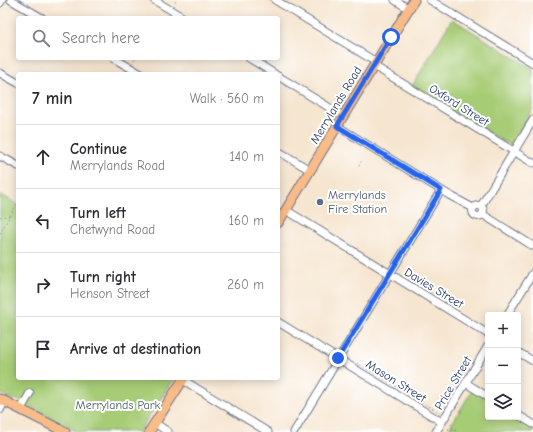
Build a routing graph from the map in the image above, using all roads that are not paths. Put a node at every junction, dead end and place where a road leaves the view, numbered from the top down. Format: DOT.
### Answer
graph roads {
  1 [pos="2,0"];
  2 [pos="11,0"];
  3 [pos="154,0"];
  4 [pos="275,0"];
  5 [pos="395,0"];
  6 [pos="414,0"];
  7 [pos="430,0"];
  8 [pos="0,3"];
  9 [pos="408,9"];
  10 [pos="39,16"];
  11 [pos="181,16"];
  12 [pos="116,60"];
  13 [pos="252,60"];
  14 [pos="533,63"];
  15 [pos="375,64"];
  16 [pos="138,72"];
  17 [pos="272,72"];
  18 [pos="0,73"];
  19 [pos="280,77"];
  20 [pos="16,82"];
  21 [pos="343,116"];
  22 [pos="533,120"];
  23 [pos="337,126"];
  24 [pos="514,151"];
  25 [pos="280,153"];
  26 [pos="0,156"];
  27 [pos="533,163"];
  28 [pos="16,165"];
  29 [pos="310,170"];
  30 [pos="441,190"];
  31 [pos="477,207"];
  32 [pos="286,210"];
  33 [pos="280,220"];
  34 [pos="533,246"];
  35 [pos="533,273"];
  36 [pos="389,274"];
  37 [pos="509,312"];
  38 [pos="280,323"];
  39 [pos="485,332"];
  40 [pos="487,348"];
  41 [pos="521,354"];
  42 [pos="338,358"];
  43 [pos="533,361"];
  44 [pos="182,380"];
  45 [pos="185,380"];
  46 [pos="466,383"];
  47 [pos="30,393"];
  48 [pos="485,395"];
  49 [pos="3,400"];
  50 [pos="0,410"];
  51 [pos="21,410"];
  52 [pos="521,417"];
  53 [pos="444,419"];
  54 [pos="155,423"];
  55 [pos="533,424"];
  56 [pos="65,432"];
  57 [pos="149,432"];
  58 [pos="168,432"];
  59 [pos="268,432"];
  60 [pos="294,432"];
  61 [pos="436,432"];
  1 -- 8 [label="street"];
  2 -- 10 [label="street"];
  3 -- 11 [label="street"];
  4 -- 15 [label="street, Oxford Street"];
  5 -- 9 [label="street"];
  6 -- 9 [label="main road, Merrylands Road"];
  7 -- 14 [label="street"];
  9 -- 15 [label="main road, Merrylands Road"];
  12 -- 16 [label="street"];
  13 -- 17 [label="street"];
  15 -- 21 [label="main road, Merrylands Road"];
  15 -- 24 [label="street, Oxford Street"];
  18 -- 20 [label="street"];
  19 -- 21 [label="street"];
  21 -- 23 [label="main road, Merrylands Road"];
  22 -- 24 [label="street"];
  23 -- 29 [label="main road, Merrylands Road"];
  23 -- 30 [label="street"];
  24 -- 27 [label="street, Oxford Street"];
  24 -- 31 [label="street"];
  25 -- 29 [label="street"];
  26 -- 28 [label="street"];
  29 -- 32 [label="main road, Merrylands Road"];
  30 -- 31 [label="street"];
  30 -- 36 [label="street"];
  31 -- 34 [label="street"];
  32 -- 33 [label="main road, Merrylands Road"];
  32 -- 36 [label="street, Davies Street"];
  35 -- 37 [label="street"];
  36 -- 39 [label="street, Davies Street"];
  36 -- 42 [label="street"];
  38 -- 42 [label="street, Mason Street"];
  40 -- 46 [label="street, Price Street"];
  41 -- 43 [label="street"];
  42 -- 53 [label="street, Mason Street"];
  42 -- 60 [label="street"];
  44 -- 54 [label="main road"];
  45 -- 59 [label="street"];
  46 -- 48 [label="street"];
  46 -- 53 [label="street, Price Street"];
  47 -- 51 [label="street"];
  49 -- 50 [label="street"];
  49 -- 51 [label="main road"];
  51 -- 56 [label="main road"];
  52 -- 55 [label="street"];
  53 -- 61 [label="street, Price Street"];
  54 -- 57 [label="main road"];
  54 -- 58 [label="street"];
}
